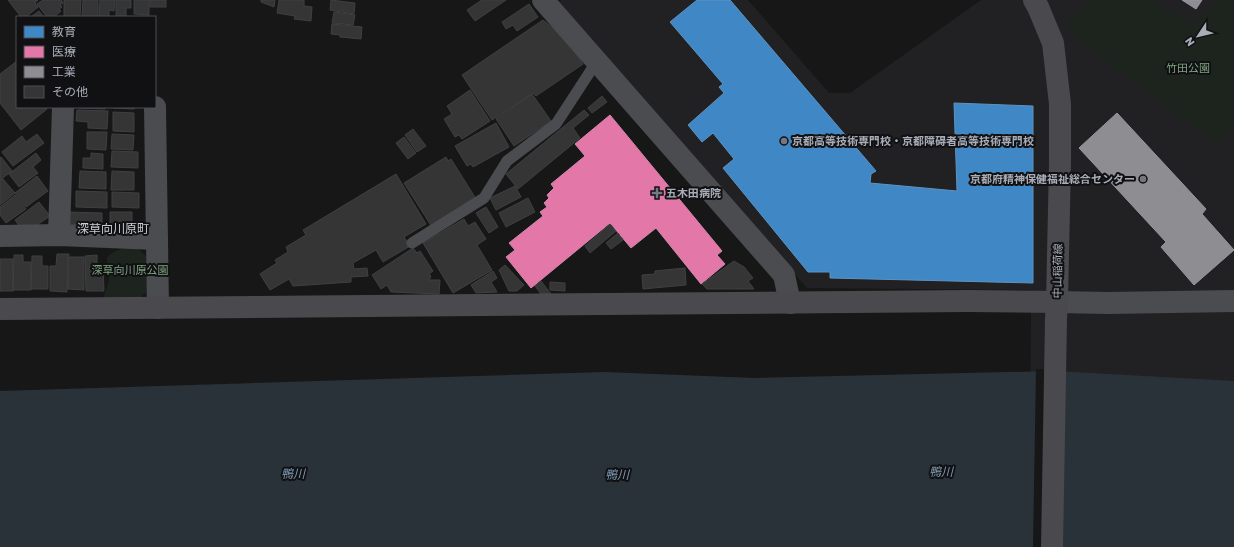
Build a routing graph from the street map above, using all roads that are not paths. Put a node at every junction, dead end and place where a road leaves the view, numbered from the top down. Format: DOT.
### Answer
graph roads {
  1 [pos="543,0"];
  2 [pos="1034,0"];
  3 [pos="597,61"];
  4 [pos="63,108"];
  5 [pos="155,108"];
  6 [pos="59,235"];
  7 [pos="0,236"];
  8 [pos="157,240"];
  9 [pos="412,243"];
  10 [pos="1234,301"];
  11 [pos="790,303"];
  12 [pos="158,308"];
  13 [pos="0,309"];
  14 [pos="1056,311"];
  15 [pos="1052,547"];
  1 -- 3 [label="street"];
  2 -- 14 [label="street, 中山稲荷線"];
  3 -- 9 [label="lane"];
  3 -- 11 [label="street"];
  4 -- 6 [label="street"];
  5 -- 8 [label="street"];
  6 -- 7 [label="street"];
  6 -- 8 [label="street"];
  8 -- 12 [label="street"];
  10 -- 14 [label="street"];
  11 -- 12 [label="street"];
  11 -- 14 [label="street"];
  12 -- 13 [label="street"];
  14 -- 15 [label="street, 中山稲荷線"];
}
